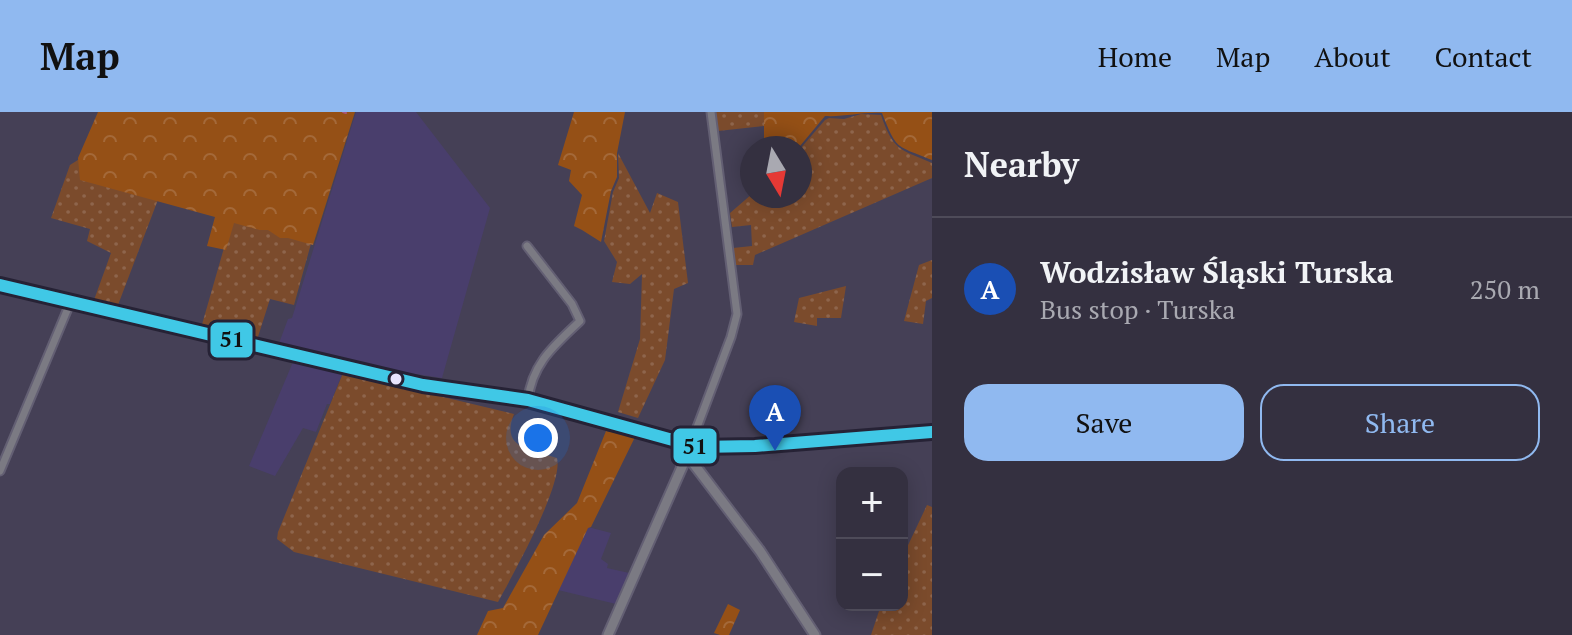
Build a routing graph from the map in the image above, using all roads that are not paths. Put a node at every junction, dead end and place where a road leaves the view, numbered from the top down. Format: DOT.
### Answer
graph roads {
  1 [pos="711,112"];
  2 [pos="527,246"];
  3 [pos="0,285"];
  4 [pos="71,301"];
  5 [pos="528,400"];
  6 [pos="932,432"];
  7 [pos="688,450"];
  8 [pos="0,471"];
  9 [pos="608,635"];
  10 [pos="815,635"];
  1 -- 7 [label="street"];
  2 -- 5 [label="street"];
  3 -- 4 [label="street"];
  4 -- 5 [label="street"];
  4 -- 8 [label="street"];
  5 -- 7 [label="street"];
  6 -- 7 [label="street"];
  7 -- 9 [label="street"];
  7 -- 10 [label="street"];
}
